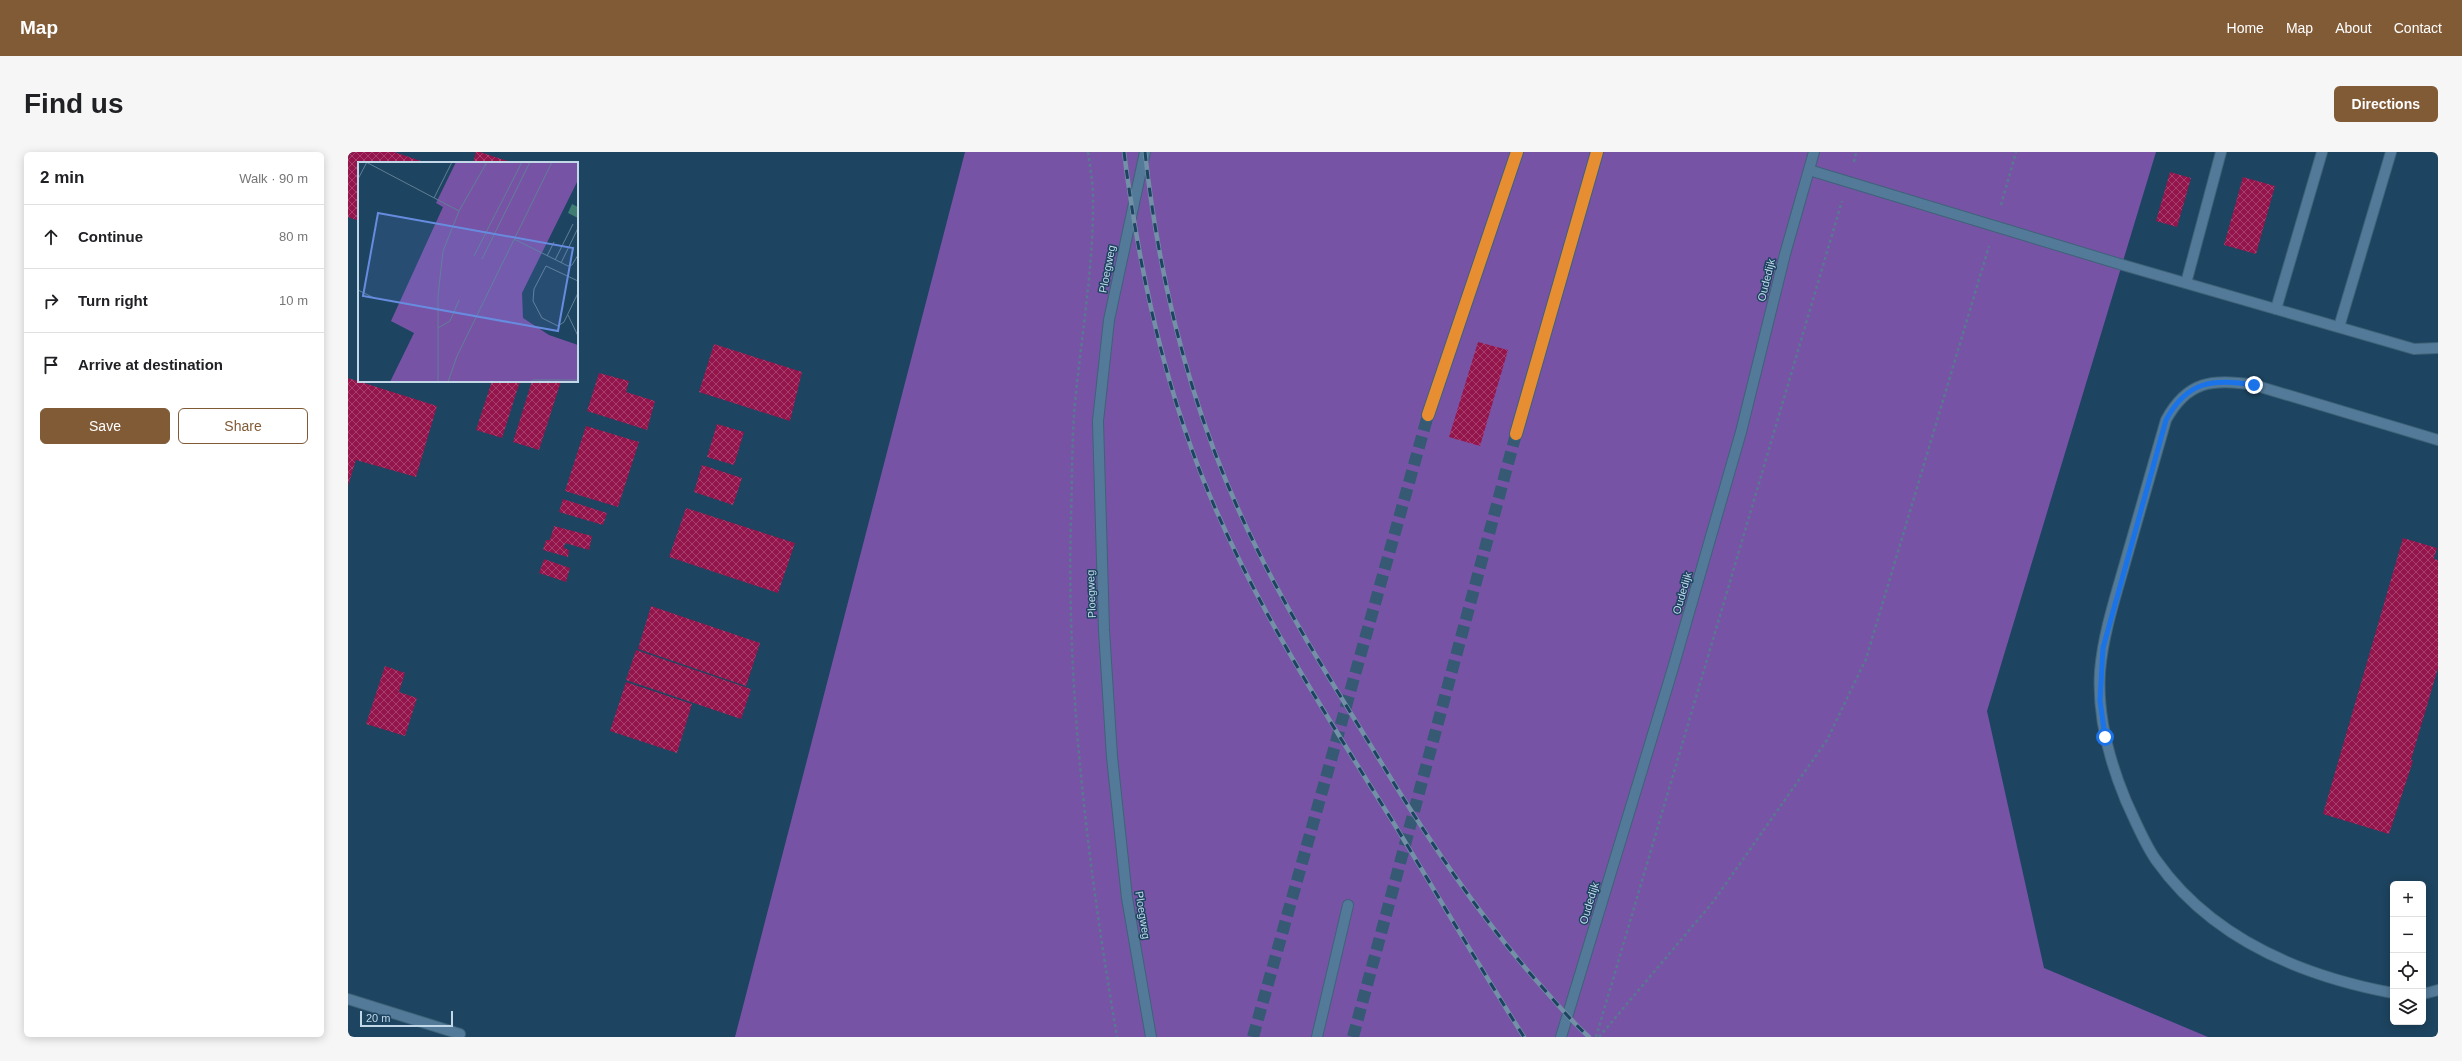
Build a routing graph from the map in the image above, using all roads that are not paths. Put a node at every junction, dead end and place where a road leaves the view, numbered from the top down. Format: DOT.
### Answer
graph roads {
  1 [pos="1145,152"];
  2 [pos="1517,152"];
  3 [pos="1597,152"];
  4 [pos="1814,152"];
  5 [pos="2221,152"];
  6 [pos="2322,152"];
  7 [pos="2391,152"];
  8 [pos="1809,170"];
  9 [pos="2186,283"];
  10 [pos="2276,309"];
  11 [pos="2339,327"];
  12 [pos="2438,348"];
  13 [pos="1428,415"];
  14 [pos="1516,434"];
  15 [pos="2438,440"];
  16 [pos="1348,905"];
  17 [pos="2438,990"];
  18 [pos="2390,992"];
  19 [pos="2426,993"];
  20 [pos="348,998"];
  21 [pos="460,1034"];
  22 [pos="1151,1037"];
  23 [pos="1317,1037"];
  24 [pos="1561,1037"];
  1 -- 22 [label="street, Ploegweg"];
  2 -- 13 [label="highway"];
  3 -- 14 [label="highway"];
  4 -- 8 [label="street, Oudedijk"];
  5 -- 9 [label="street"];
  6 -- 10 [label="street"];
  7 -- 11 [label="street"];
  8 -- 9 [label="street"];
  8 -- 24 [label="street, Oudedijk"];
  9 -- 10 [label="street"];
  10 -- 11 [label="street"];
  11 -- 12 [label="street"];
  15 -- 18 [label="street"];
  16 -- 23 [label="street"];
  17 -- 19 [label="street"];
  20 -- 21 [label="street"];
}
